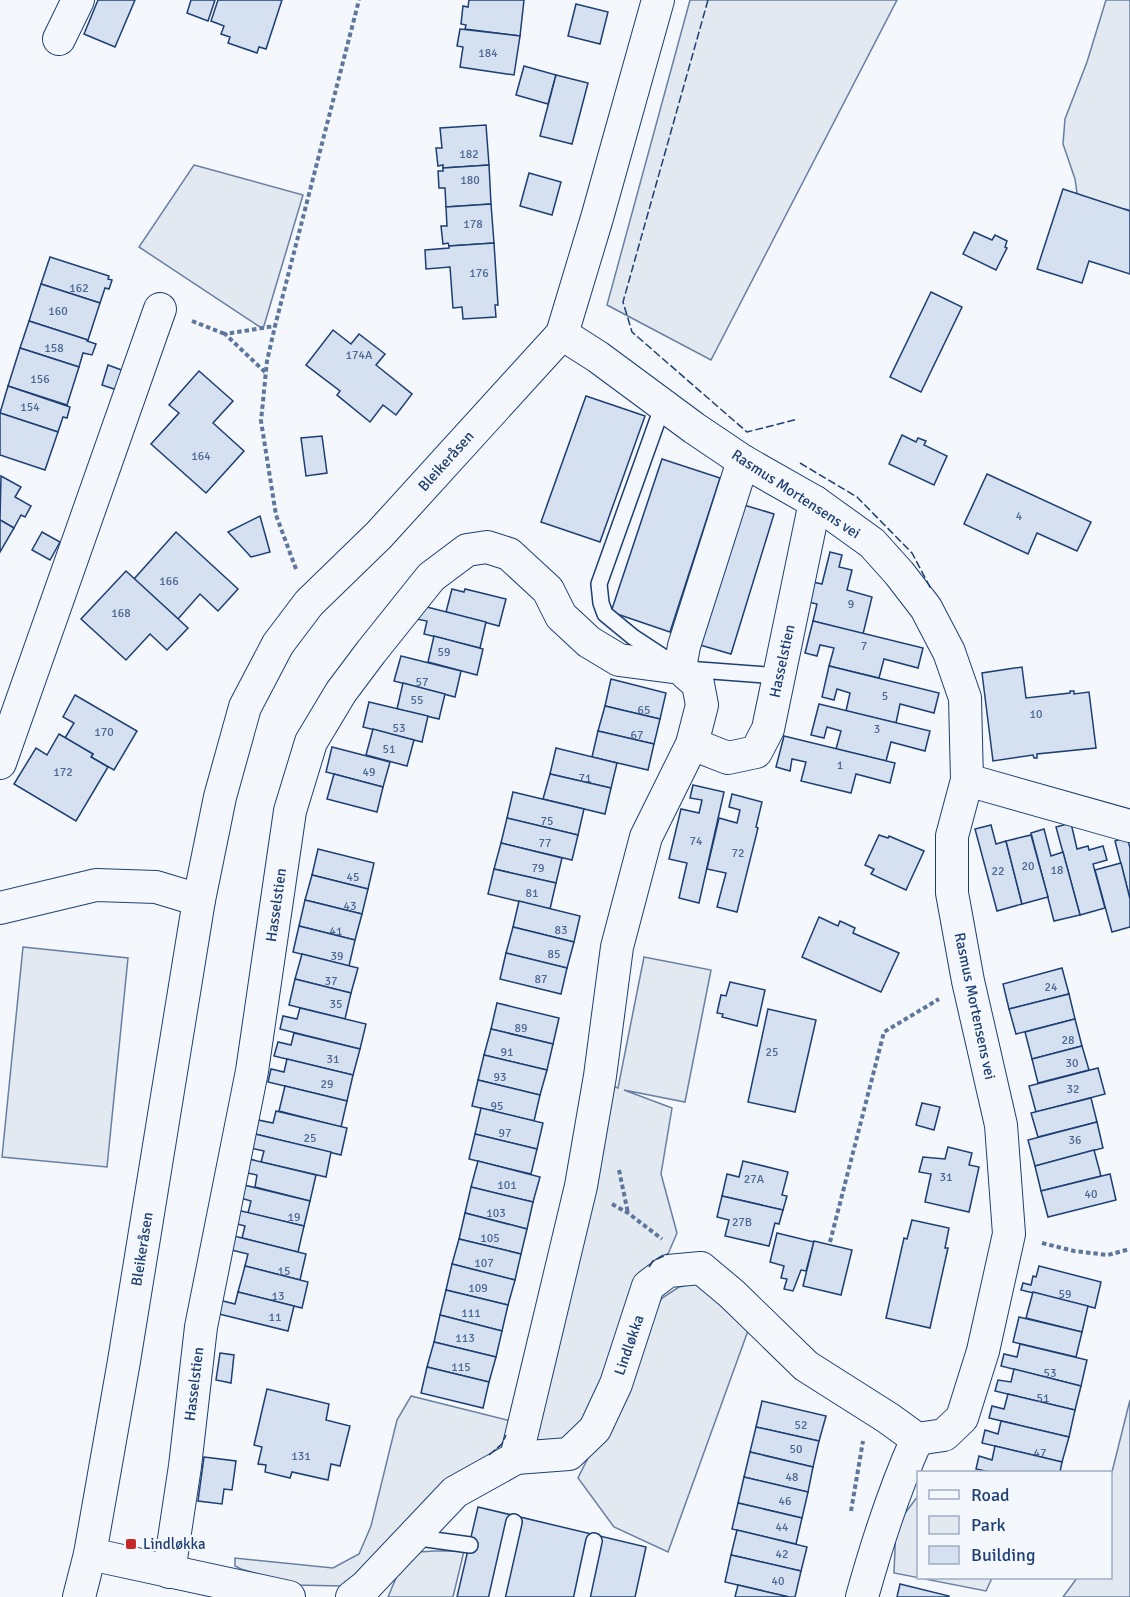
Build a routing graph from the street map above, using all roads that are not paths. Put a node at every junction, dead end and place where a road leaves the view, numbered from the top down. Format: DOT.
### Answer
graph roads {
  1 [pos="78,0"];
  2 [pos="658,0"];
  3 [pos="59,39"];
  4 [pos="160,309"];
  5 [pos="562,334"];
  6 [pos="663,405"];
  7 [pos="743,460"];
  8 [pos="815,502"];
  9 [pos="680,668"];
  10 [pos="779,676"];
  11 [pos="692,744"];
  12 [pos="0,763"];
  13 [pos="967,780"];
  14 [pos="1130,826"];
  15 [pos="199,900"];
  16 [pos="0,908"];
  17 [pos="917,1438"];
  18 [pos="516,1458"];
  19 [pos="514,1522"];
  20 [pos="412,1537"];
  21 [pos="594,1541"];
  22 [pos="470,1545"];
  23 [pos="90,1554"];
  24 [pos="169,1572"];
  25 [pos="79,1597"];
  26 [pos="289,1597"];
  27 [pos="352,1597"];
  28 [pos="497,1597"];
  29 [pos="582,1597"];
  30 [pos="862,1597"];
  1 -- 3 [label="street"];
  2 -- 5 [label="street, Bleikeråsen"];
  4 -- 12 [label="street"];
  5 -- 6 [label="street, Rasmus Mortensens vei"];
  5 -- 15 [label="street, Bleikeråsen"];
  6 -- 7 [label="street, Rasmus Mortensens vei"];
  6 -- 9 [label="lane"];
  7 -- 8 [label="street, Rasmus Mortensens vei"];
  7 -- 9 [label="street"];
  8 -- 10 [label="street, Hasselstien"];
  8 -- 13 [label="street, Rasmus Mortensens vei"];
  9 -- 10 [label="lane"];
  9 -- 11 [label="street"];
  9 -- 24 [label="street, Hasselstien"];
  10 -- 11 [label="street, Hasselstien"];
  11 -- 18 [label="street"];
  13 -- 14 [label="street"];
  13 -- 17 [label="street, Rasmus Mortensens vei"];
  15 -- 16 [label="street"];
  15 -- 23 [label="street, Bleikeråsen"];
  17 -- 18 [label="street, Lindløkka"];
  17 -- 30 [label="street"];
  18 -- 20 [label="street, Lindløkka"];
  19 -- 28 [label="lane"];
  20 -- 22 [label="lane"];
  20 -- 27 [label="street, Lindløkka"];
  21 -- 29 [label="lane"];
  23 -- 24 [label="street"];
  23 -- 25 [label="street, Bleikeråsen"];
  24 -- 26 [label="street"];
}
